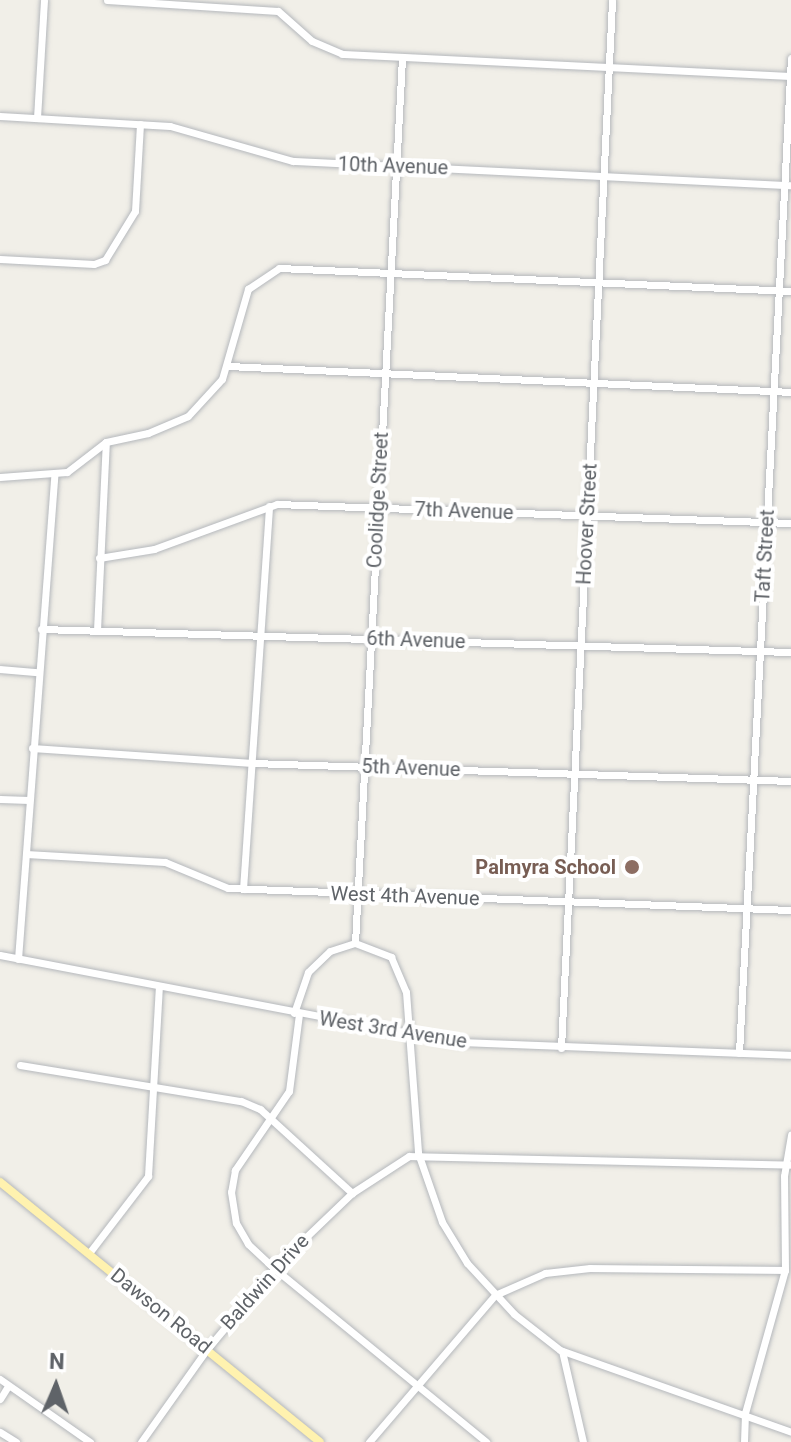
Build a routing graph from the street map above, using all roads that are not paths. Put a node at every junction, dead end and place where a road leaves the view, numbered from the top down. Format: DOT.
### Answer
graph roads {
  1 [pos="44,0"];
  2 [pos="107,0"];
  3 [pos="612,0"];
  4 [pos="402,57"];
  5 [pos="791,58"];
  6 [pos="612,66"];
  7 [pos="790,76"];
  8 [pos="0,116"];
  9 [pos="37,118"];
  10 [pos="140,124"];
  11 [pos="396,166"];
  12 [pos="605,175"];
  13 [pos="787,184"];
  14 [pos="0,259"];
  15 [pos="390,270"];
  16 [pos="599,281"];
  17 [pos="779,290"];
  18 [pos="791,291"];
  19 [pos="228,366"];
  20 [pos="385,371"];
  21 [pos="594,381"];
  22 [pos="773,391"];
  23 [pos="791,392"];
  24 [pos="106,442"];
  25 [pos="54,475"];
  26 [pos="0,477"];
  27 [pos="269,506"];
  28 [pos="378,508"];
  29 [pos="588,516"];
  30 [pos="767,522"];
  31 [pos="791,523"];
  32 [pos="99,558"];
  33 [pos="41,629"];
  34 [pos="97,630"];
  35 [pos="260,634"];
  36 [pos="368,639"];
  37 [pos="581,645"];
  38 [pos="761,651"];
  39 [pos="791,652"];
  40 [pos="0,669"];
  41 [pos="37,672"];
  42 [pos="32,748"];
  43 [pos="252,763"];
  44 [pos="365,767"];
  45 [pos="574,774"];
  46 [pos="754,780"];
  47 [pos="791,781"];
  48 [pos="0,799"];
  49 [pos="29,800"];
  50 [pos="26,854"];
  51 [pos="243,889"];
  52 [pos="359,894"];
  53 [pos="570,901"];
  54 [pos="747,909"];
  55 [pos="791,910"];
  56 [pos="355,943"];
  57 [pos="0,955"];
  58 [pos="18,959"];
  59 [pos="159,987"];
  60 [pos="297,1014"];
  61 [pos="408,1034"];
  62 [pos="561,1048"];
  63 [pos="739,1053"];
  64 [pos="791,1055"];
  65 [pos="20,1065"];
  66 [pos="155,1084"];
  67 [pos="271,1119"];
  68 [pos="791,1135"];
  69 [pos="418,1153"];
  70 [pos="788,1165"];
  71 [pos="0,1182"];
  72 [pos="352,1193"];
  73 [pos="89,1253"];
  74 [pos="787,1265"];
  75 [pos="275,1269"];
  76 [pos="495,1295"];
  77 [pos="207,1349"];
  78 [pos="562,1351"];
  79 [pos="0,1379"];
  80 [pos="418,1386"];
  81 [pos="7,1388"];
  82 [pos="0,1399"];
  83 [pos="745,1413"];
  84 [pos="0,1432"];
  85 [pos="791,1432"];
  86 [pos="16,1442"];
  87 [pos="90,1442"];
  88 [pos="141,1442"];
  89 [pos="320,1442"];
  90 [pos="369,1442"];
  91 [pos="486,1442"];
  92 [pos="583,1442"];
  93 [pos="744,1442"];
  1 -- 9 [label="street"];
  2 -- 4 [label="street"];
  3 -- 6 [label="street, Hoover Street"];
  4 -- 6 [label="street"];
  4 -- 11 [label="street, Coolidge Street"];
  5 -- 7 [label="street, Taft Street"];
  6 -- 7 [label="street"];
  6 -- 12 [label="street, Hoover Street"];
  7 -- 13 [label="street, Taft Street"];
  8 -- 9 [label="street, 10th Avenue"];
  9 -- 10 [label="street, 10th Avenue"];
  10 -- 11 [label="street, 10th Avenue"];
  10 -- 14 [label="street"];
  11 -- 12 [label="street, 10th Avenue"];
  11 -- 15 [label="street, Coolidge Street"];
  12 -- 13 [label="street, 10th Avenue"];
  12 -- 16 [label="street, Hoover Street"];
  13 -- 17 [label="street, Taft Street"];
  15 -- 16 [label="street"];
  15 -- 19 [label="street"];
  15 -- 20 [label="street, Coolidge Street"];
  16 -- 17 [label="street"];
  16 -- 21 [label="street, Hoover Street"];
  17 -- 18 [label="street"];
  17 -- 22 [label="street, Taft Street"];
  19 -- 20 [label="street"];
  19 -- 24 [label="street"];
  20 -- 21 [label="street"];
  20 -- 28 [label="street, Coolidge Street"];
  21 -- 22 [label="street"];
  21 -- 29 [label="street, Hoover Street"];
  22 -- 23 [label="street"];
  22 -- 30 [label="street, Taft Street"];
  24 -- 25 [label="street"];
  24 -- 32 [label="street"];
  25 -- 26 [label="street"];
  25 -- 33 [label="street"];
  27 -- 28 [label="street, 7th Avenue"];
  27 -- 32 [label="street, 7th Avenue"];
  27 -- 35 [label="street"];
  28 -- 29 [label="street, 7th Avenue"];
  28 -- 36 [label="street, Coolidge Street"];
  29 -- 30 [label="street, 7th Avenue"];
  29 -- 37 [label="street, Hoover Street"];
  30 -- 31 [label="street, 7th Avenue"];
  30 -- 38 [label="street, Taft Street"];
  32 -- 34 [label="street"];
  33 -- 34 [label="street, 6th Avenue"];
  33 -- 41 [label="street"];
  34 -- 35 [label="street, 6th Avenue"];
  35 -- 36 [label="street, 6th Avenue"];
  35 -- 43 [label="street"];
  36 -- 37 [label="street, 6th Avenue"];
  36 -- 44 [label="street, Coolidge Street"];
  37 -- 38 [label="street, 6th Avenue"];
  37 -- 45 [label="street, Hoover Street"];
  38 -- 39 [label="street, 6th Avenue"];
  38 -- 46 [label="street, Taft Street"];
  40 -- 41 [label="street"];
  41 -- 42 [label="street"];
  42 -- 43 [label="street, 5th Avenue"];
  42 -- 49 [label="street"];
  43 -- 44 [label="street, 5th Avenue"];
  43 -- 51 [label="street"];
  44 -- 45 [label="street, 5th Avenue"];
  44 -- 52 [label="street, Coolidge Street"];
  45 -- 46 [label="street, 5th Avenue"];
  45 -- 53 [label="street, Hoover Street"];
  46 -- 47 [label="street, 5th Avenue"];
  46 -- 54 [label="street, Taft Street"];
  48 -- 49 [label="street"];
  49 -- 50 [label="street"];
  50 -- 51 [label="street, West 4th Avenue"];
  50 -- 58 [label="street"];
  51 -- 52 [label="street, West 4th Avenue"];
  52 -- 53 [label="street, West 4th Avenue"];
  52 -- 56 [label="street, Coolidge Street"];
  53 -- 54 [label="street, West 4th Avenue"];
  53 -- 62 [label="street, Hoover Street"];
  54 -- 55 [label="street, West 4th Avenue"];
  54 -- 63 [label="street, Taft Street"];
  56 -- 60 [label="street"];
  56 -- 61 [label="street"];
  57 -- 58 [label="street, West 3rd Avenue"];
  58 -- 59 [label="street, West 3rd Avenue"];
  59 -- 60 [label="street, West 3rd Avenue"];
  59 -- 66 [label="street"];
  60 -- 61 [label="street, West 3rd Avenue"];
  60 -- 67 [label="street"];
  61 -- 62 [label="street, West 3rd Avenue"];
  61 -- 69 [label="street"];
  62 -- 63 [label="street, West 3rd Avenue"];
  63 -- 64 [label="street, West 3rd Avenue"];
  65 -- 66 [label="street"];
  66 -- 67 [label="street"];
  66 -- 73 [label="street"];
  67 -- 72 [label="street"];
  67 -- 75 [label="street"];
  68 -- 70 [label="street"];
  69 -- 70 [label="street"];
  69 -- 72 [label="street, Baldwin Drive"];
  69 -- 76 [label="street"];
  70 -- 74 [label="street"];
  71 -- 73 [label="main road, Dawson Road"];
  72 -- 75 [label="street, Baldwin Drive"];
  73 -- 77 [label="main road, Dawson Road"];
  74 -- 76 [label="street"];
  74 -- 83 [label="street"];
  75 -- 77 [label="street, Baldwin Drive"];
  75 -- 80 [label="street"];
  76 -- 78 [label="street"];
  76 -- 80 [label="street"];
  77 -- 88 [label="street, Baldwin Drive"];
  77 -- 89 [label="main road, Dawson Road"];
  78 -- 83 [label="street"];
  78 -- 92 [label="street"];
  79 -- 81 [label="street"];
  80 -- 90 [label="street"];
  80 -- 91 [label="street"];
  81 -- 82 [label="street"];
  81 -- 87 [label="street"];
  83 -- 85 [label="street"];
  83 -- 93 [label="street"];
  84 -- 86 [label="street"];
}
